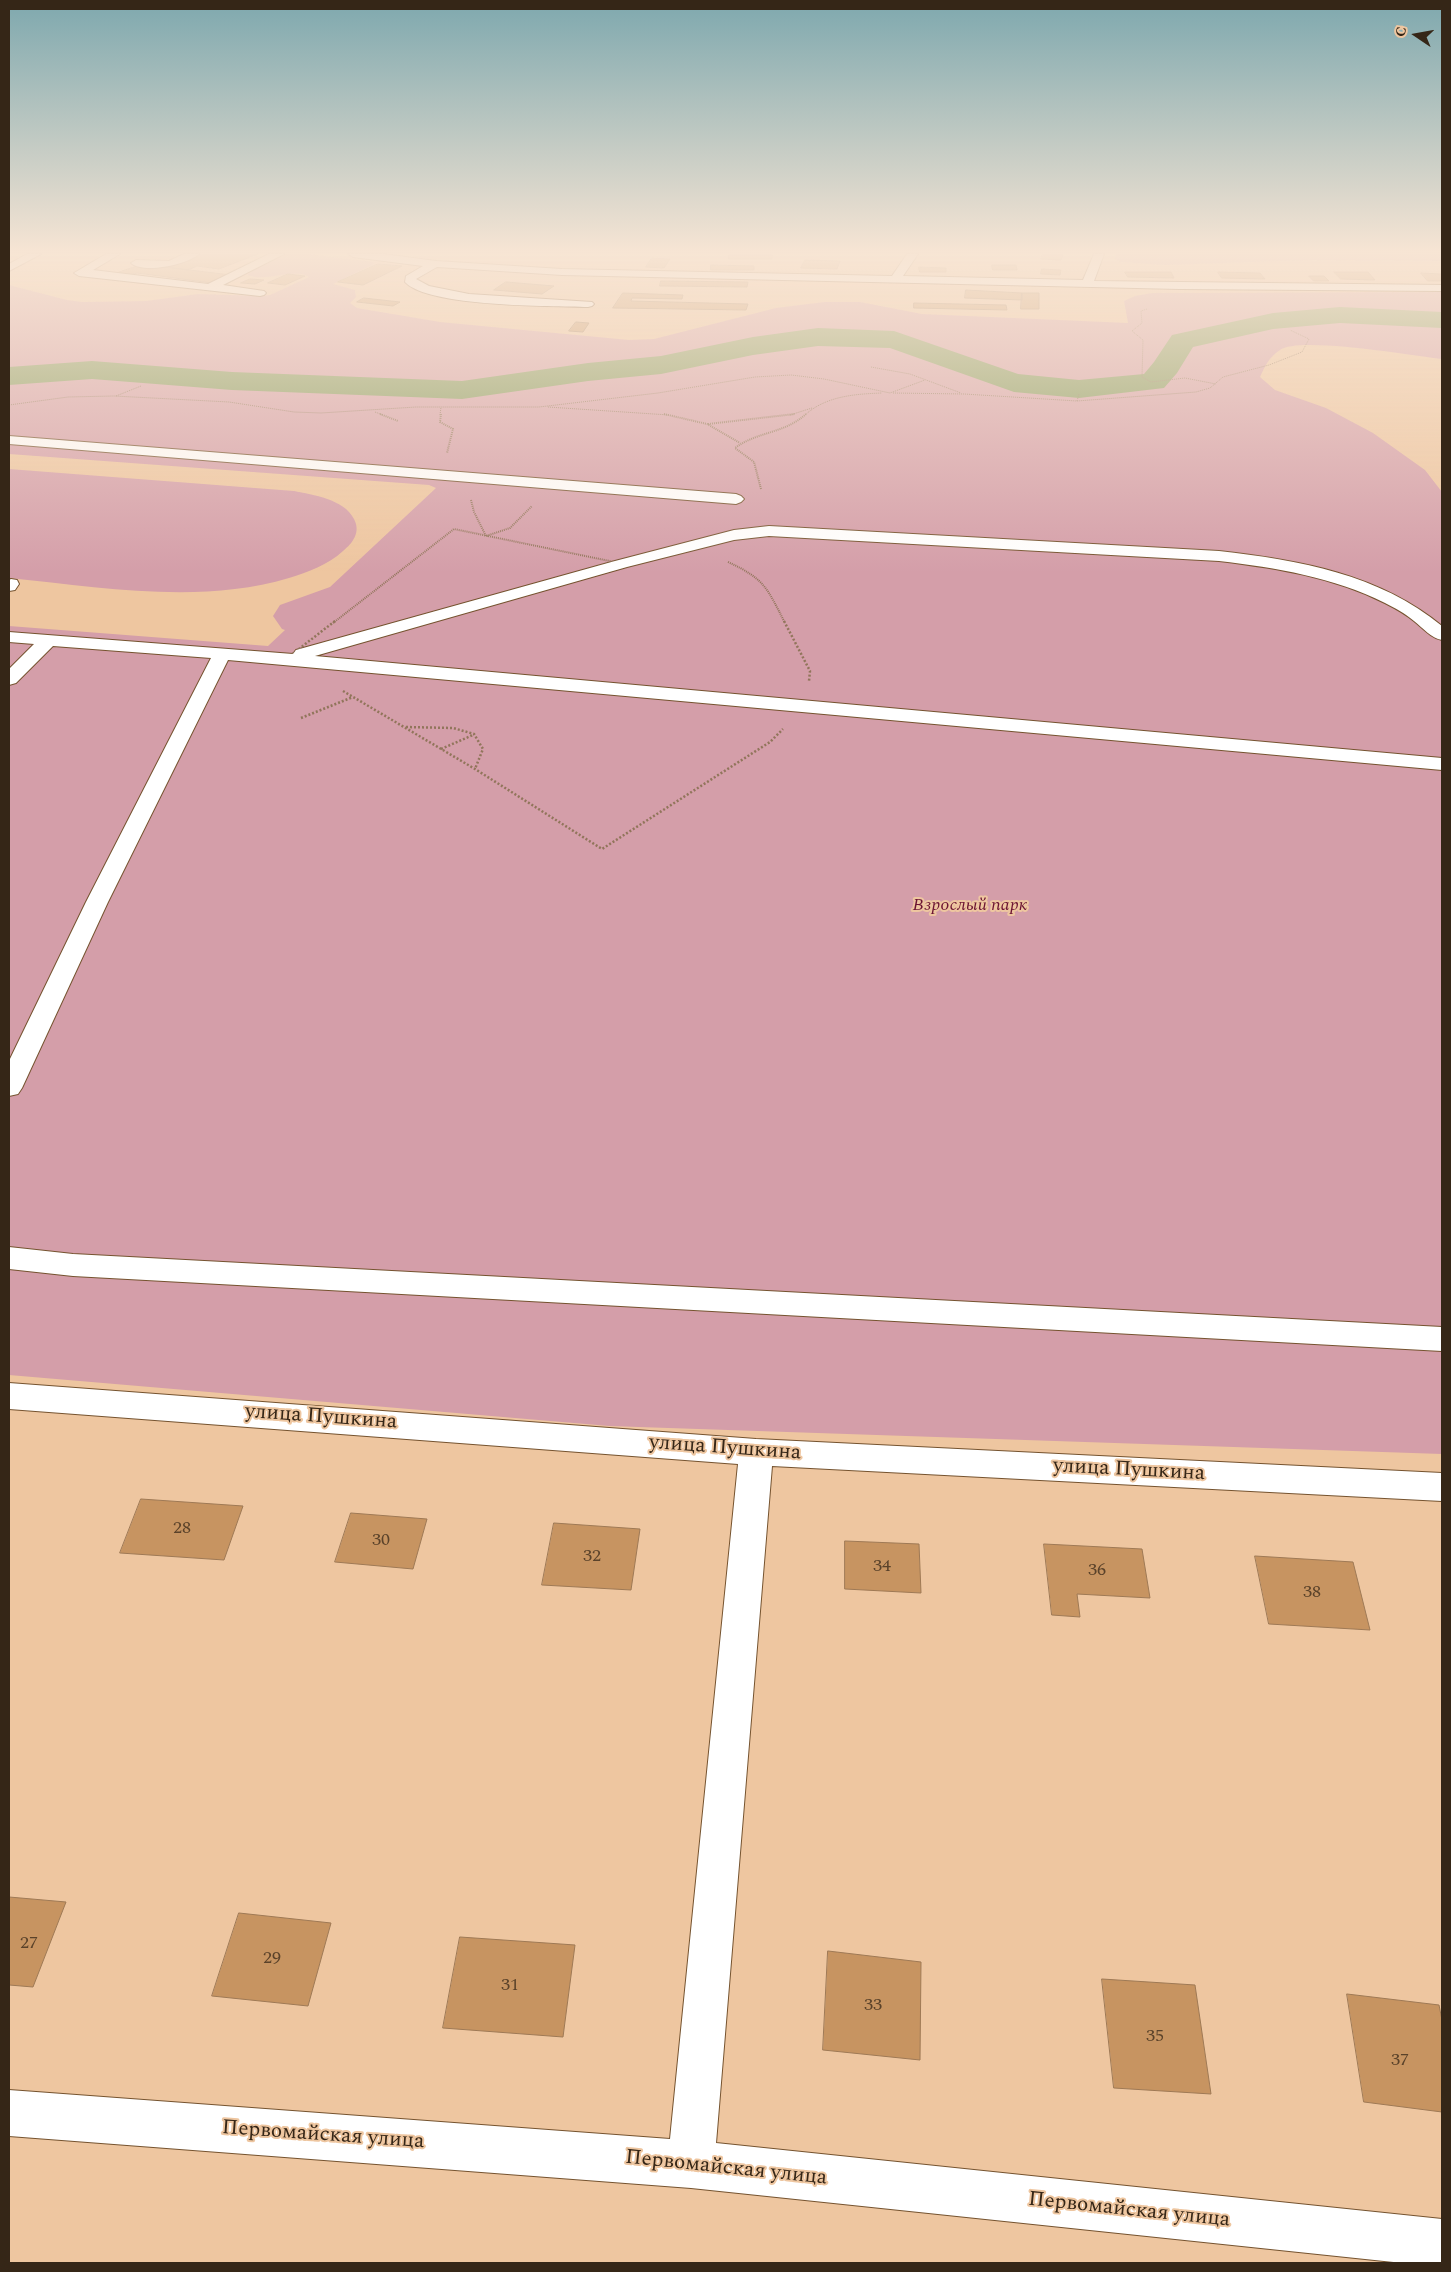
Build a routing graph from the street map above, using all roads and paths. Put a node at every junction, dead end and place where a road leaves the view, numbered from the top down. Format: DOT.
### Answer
graph roads {
  1 [pos="1142,360"];
  2 [pos="1282,360"];
  3 [pos="871,367"];
  4 [pos="925,380"];
  5 [pos="1216,384"];
  6 [pos="141,386"];
  7 [pos="890,393"];
  8 [pos="964,394"];
  9 [pos="1079,394"];
  10 [pos="114,396"];
  11 [pos="1077,401"];
  12 [pos="9,405"];
  13 [pos="540,407"];
  14 [pos="815,407"];
  15 [pos="375,412"];
  16 [pos="398,421"];
  17 [pos="706,424"];
  18 [pos="9,440"];
  19 [pos="740,443"];
  20 [pos="736,499"];
  21 [pos="769,531"];
  22 [pos="727,562"];
  23 [pos="621,564"];
  24 [pos="1442,635"];
  25 [pos="9,637"];
  26 [pos="49,640"];
  27 [pos="222,654"];
  28 [pos="290,661"];
  29 [pos="9,679"];
  30 [pos="336,687"];
  31 [pos="353,697"];
  32 [pos="803,706"];
  33 [pos="301,718"];
  34 [pos="406,727"];
  35 [pos="474,734"];
  36 [pos="441,749"];
  37 [pos="1442,764"];
  38 [pos="475,769"];
  39 [pos="9,1088"];
  40 [pos="9,1258"];
  41 [pos="1442,1339"];
  42 [pos="9,1396"];
  43 [pos="756,1452"];
  44 [pos="1442,1487"];
  45 [pos="9,2113"];
  46 [pos="691,2164"];
  47 [pos="1442,2243"];
  1 -- 5 [label="path"];
  2 -- 5 [label="path"];
  3 -- 4 [label="path"];
  4 -- 7 [label="path"];
  4 -- 8 [label="path"];
  5 -- 11 [label="path"];
  6 -- 10 [label="path"];
  7 -- 8 [label="path"];
  7 -- 13 [label="path"];
  7 -- 14 [label="path"];
  8 -- 11 [label="path"];
  9 -- 11 [label="path"];
  10 -- 12 [label="path"];
  10 -- 15 [label="path"];
  13 -- 15 [label="path"];
  13 -- 17 [label="path"];
  14 -- 17 [label="path"];
  14 -- 19 [label="path"];
  15 -- 16 [label="path"];
  17 -- 19 [label="path"];
  18 -- 20 [label="street"];
  19 -- 21 [label="path"];
  21 -- 23 [label="street"];
  21 -- 24 [label="street"];
  22 -- 32 [label="path"];
  23 -- 28 [label="street"];
  23 -- 28 [label="path"];
  25 -- 26 [label="street"];
  26 -- 27 [label="street"];
  26 -- 29 [label="street"];
  27 -- 28 [label="street"];
  27 -- 39 [label="street"];
  28 -- 32 [label="street"];
  30 -- 31 [label="path"];
  31 -- 33 [label="path"];
  31 -- 34 [label="path"];
  32 -- 37 [label="street"];
  32 -- 38 [label="path"];
  34 -- 35 [label="path"];
  34 -- 36 [label="path"];
  35 -- 36 [label="path"];
  35 -- 38 [label="path"];
  36 -- 38 [label="path"];
  40 -- 41 [label="street"];
  42 -- 43 [label="street, улица Пушкина"];
  43 -- 44 [label="street, улица Пушкина"];
  43 -- 46 [label="street"];
  45 -- 46 [label="street, Первомайская улица"];
  46 -- 47 [label="street, Первомайская улица"];
}
